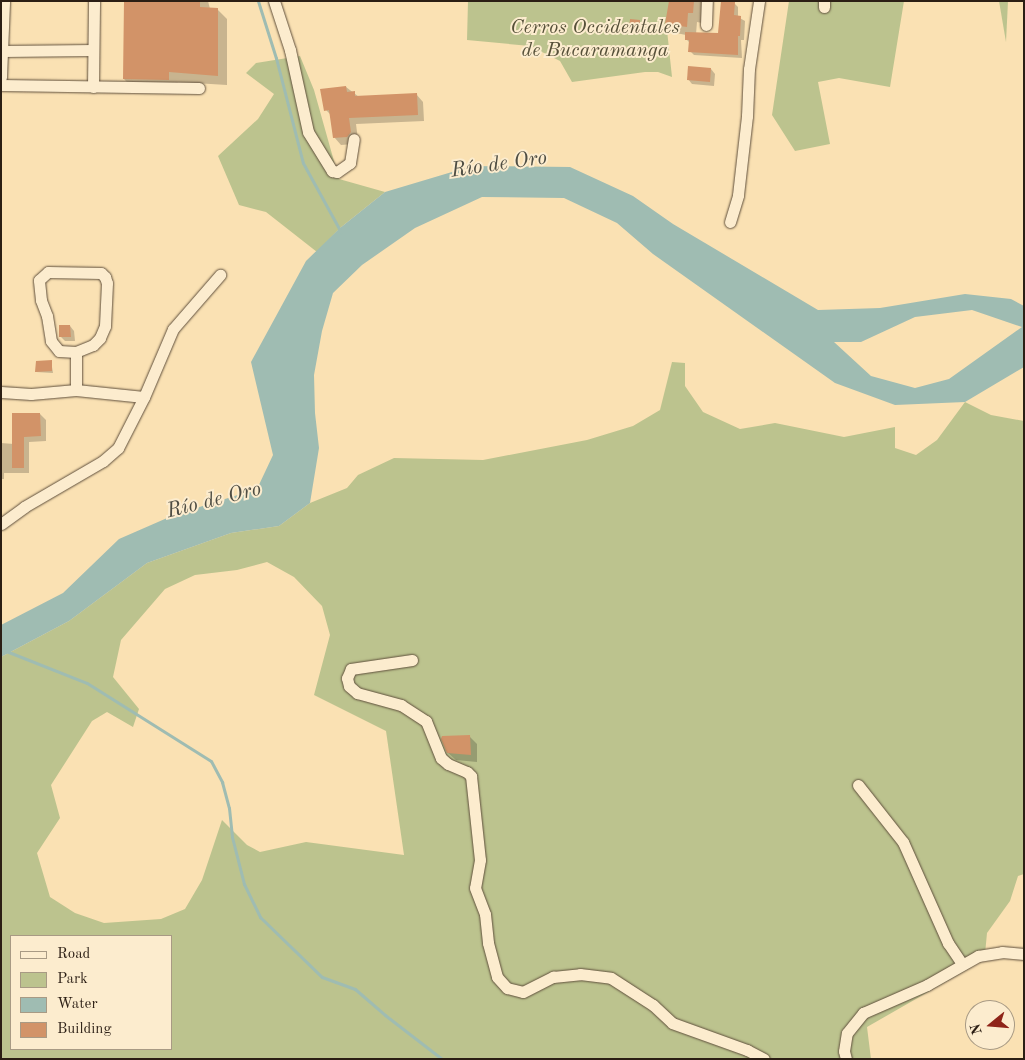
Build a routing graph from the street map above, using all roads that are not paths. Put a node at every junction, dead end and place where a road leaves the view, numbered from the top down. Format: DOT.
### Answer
graph roads {
  1 [pos="4,1"];
  2 [pos="94,1"];
  3 [pos="274,1"];
  4 [pos="708,1"];
  5 [pos="759,1"];
  6 [pos="706,25"];
  7 [pos="93,50"];
  8 [pos="3,51"];
  9 [pos="1,77"];
  10 [pos="1,85"];
  11 [pos="93,87"];
  12 [pos="199,88"];
  13 [pos="354,139"];
  14 [pos="730,222"];
  15 [pos="220,275"];
  16 [pos="76,352"];
  17 [pos="76,390"];
  18 [pos="1,392"];
  19 [pos="144,397"];
  20 [pos="1,524"];
  21 [pos="412,660"];
  22 [pos="858,785"];
  23 [pos="1024,954"];
  24 [pos="962,964"];
  25 [pos="764,1059"];
  26 [pos="846,1059"];
  1 -- 8 [label="lane"];
  2 -- 7 [label="lane"];
  3 -- 13 [label="lane"];
  4 -- 6 [label="lane"];
  5 -- 14 [label="lane"];
  7 -- 8 [label="lane"];
  7 -- 11 [label="lane"];
  8 -- 9 [label="lane"];
  10 -- 11 [label="lane"];
  11 -- 12 [label="lane"];
  15 -- 19 [label="lane"];
  16 -- 16 [label="lane"];
  16 -- 17 [label="lane"];
  17 -- 18 [label="lane"];
  17 -- 19 [label="lane"];
  19 -- 20 [label="lane"];
  21 -- 25 [label="lane"];
  22 -- 24 [label="lane"];
  23 -- 24 [label="lane"];
  24 -- 26 [label="lane"];
}
